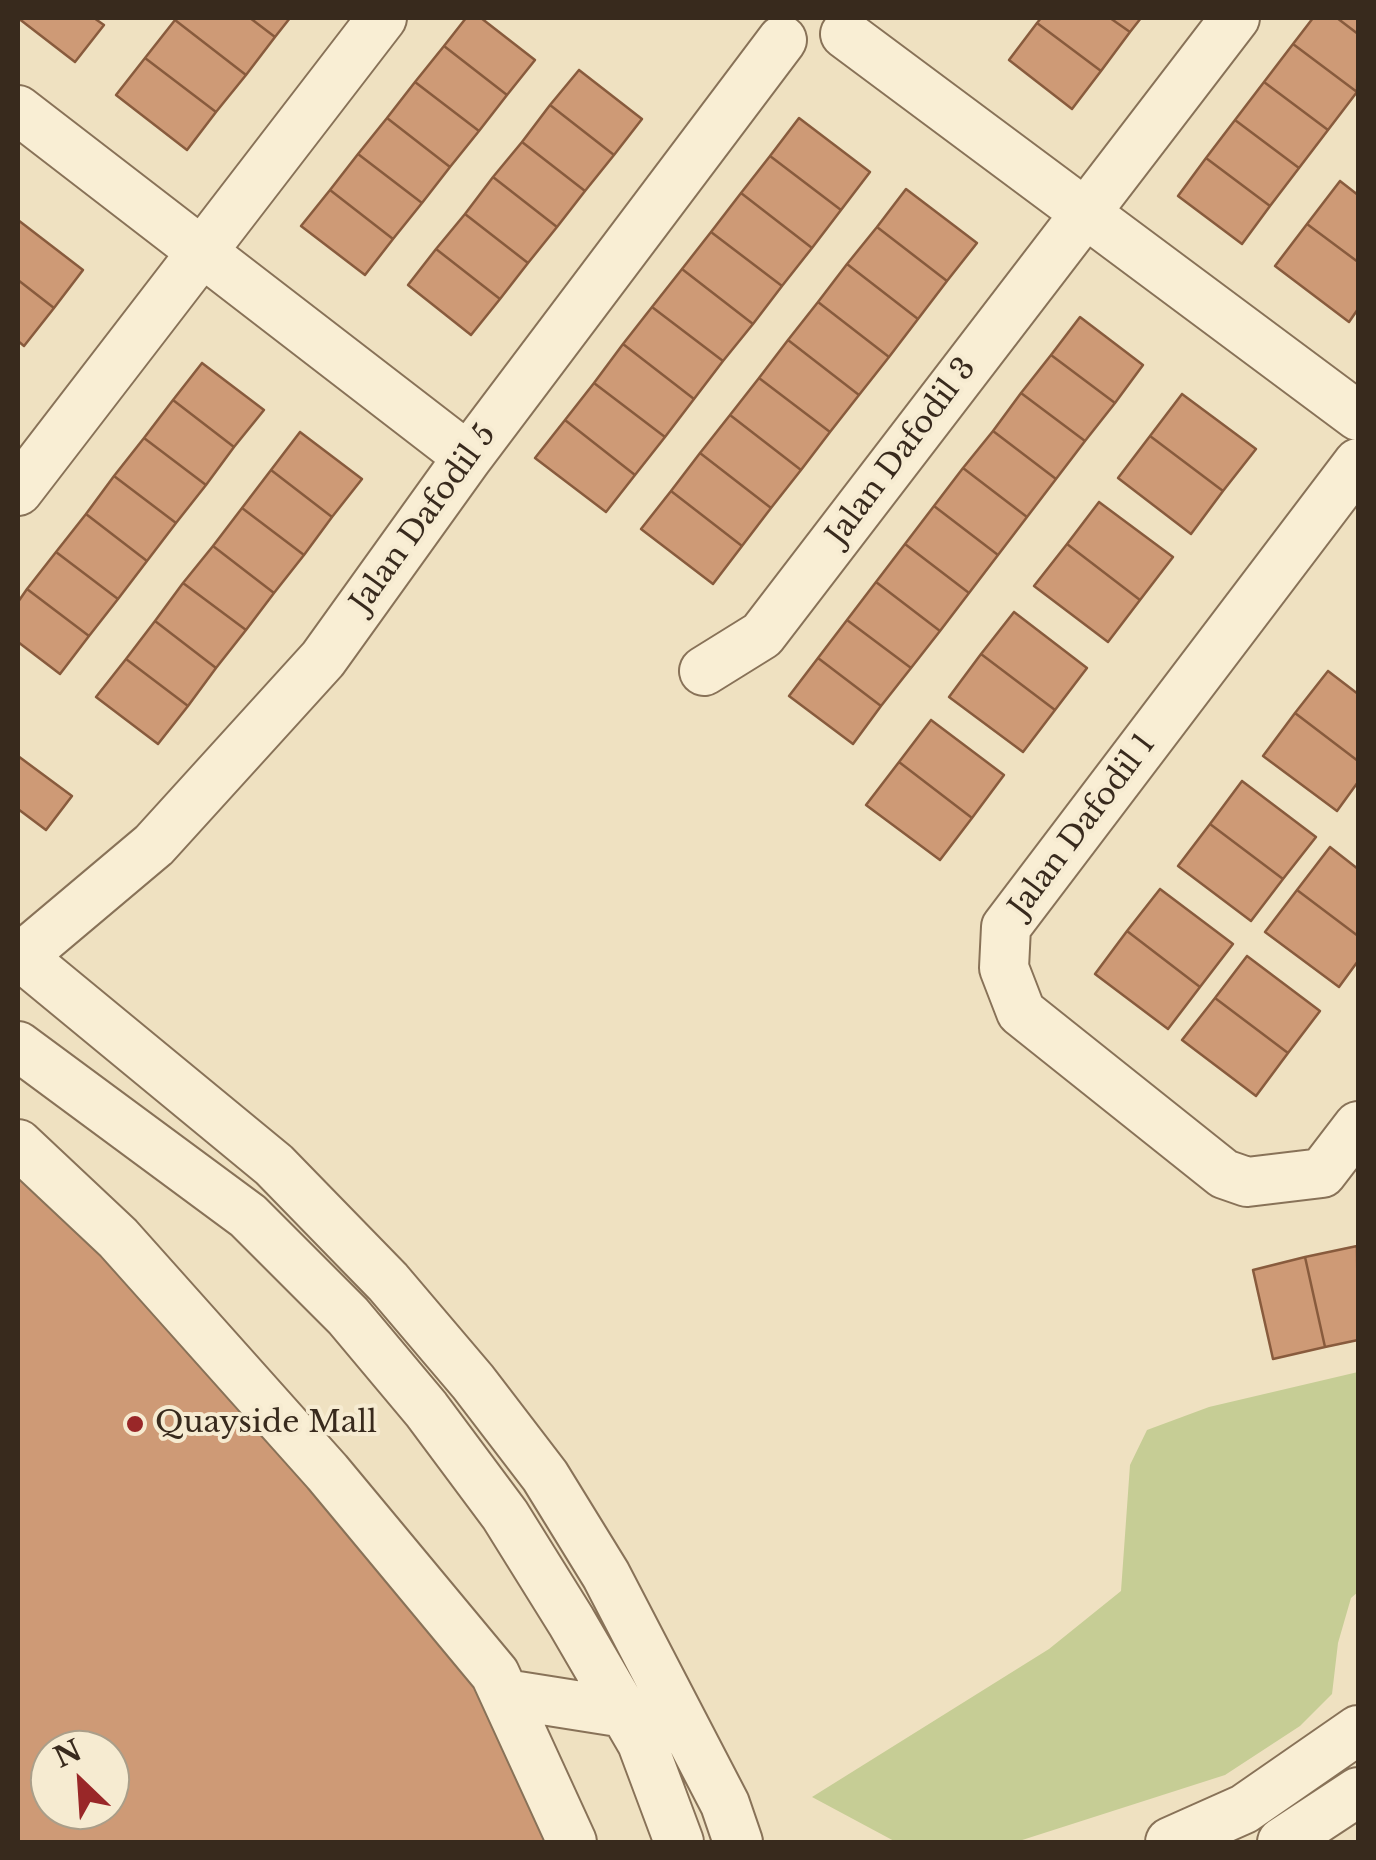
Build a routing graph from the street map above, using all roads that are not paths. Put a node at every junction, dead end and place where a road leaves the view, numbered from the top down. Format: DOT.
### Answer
graph roads {
  1 [pos="382,18"];
  2 [pos="1235,18"];
  3 [pos="849,26"];
  4 [pos="776,29"];
  5 [pos="18,110"];
  6 [pos="1083,214"];
  7 [pos="201,253"];
  8 [pos="1358,417"];
  9 [pos="468,457"];
  10 [pos="1358,463"];
  11 [pos="18,491"];
  12 [pos="704,670"];
  13 [pos="19,955"];
  14 [pos="20,1052"];
  15 [pos="1358,1126"];
  16 [pos="18,1144"];
  17 [pos="1340,1169"];
  18 [pos="505,1694"];
  19 [pos="624,1713"];
  20 [pos="1358,1730"];
  21 [pos="1358,1792"];
  22 [pos="572,1842"];
  23 [pos="679,1842"];
  24 [pos="738,1842"];
  25 [pos="1170,1842"];
  26 [pos="1282,1842"];
  1 -- 7 [label="street"];
  2 -- 6 [label="street, Jalan Dafodil 3"];
  3 -- 4 [label="street"];
  3 -- 6 [label="street"];
  4 -- 9 [label="street, Jalan Dafodil 5"];
  5 -- 7 [label="street"];
  6 -- 8 [label="street"];
  6 -- 12 [label="street, Jalan Dafodil 3"];
  7 -- 9 [label="street"];
  7 -- 11 [label="street"];
  8 -- 10 [label="street"];
  9 -- 13 [label="street, Jalan Dafodil 5"];
  10 -- 17 [label="street, Jalan Dafodil 1"];
  13 -- 24 [label="street"];
  14 -- 19 [label="street"];
  15 -- 17 [label="street, Jalan Dafodil 1"];
  16 -- 18 [label="street"];
  18 -- 19 [label="street"];
  18 -- 22 [label="street"];
  19 -- 23 [label="street"];
  20 -- 25 [label="street"];
  21 -- 26 [label="street"];
}
